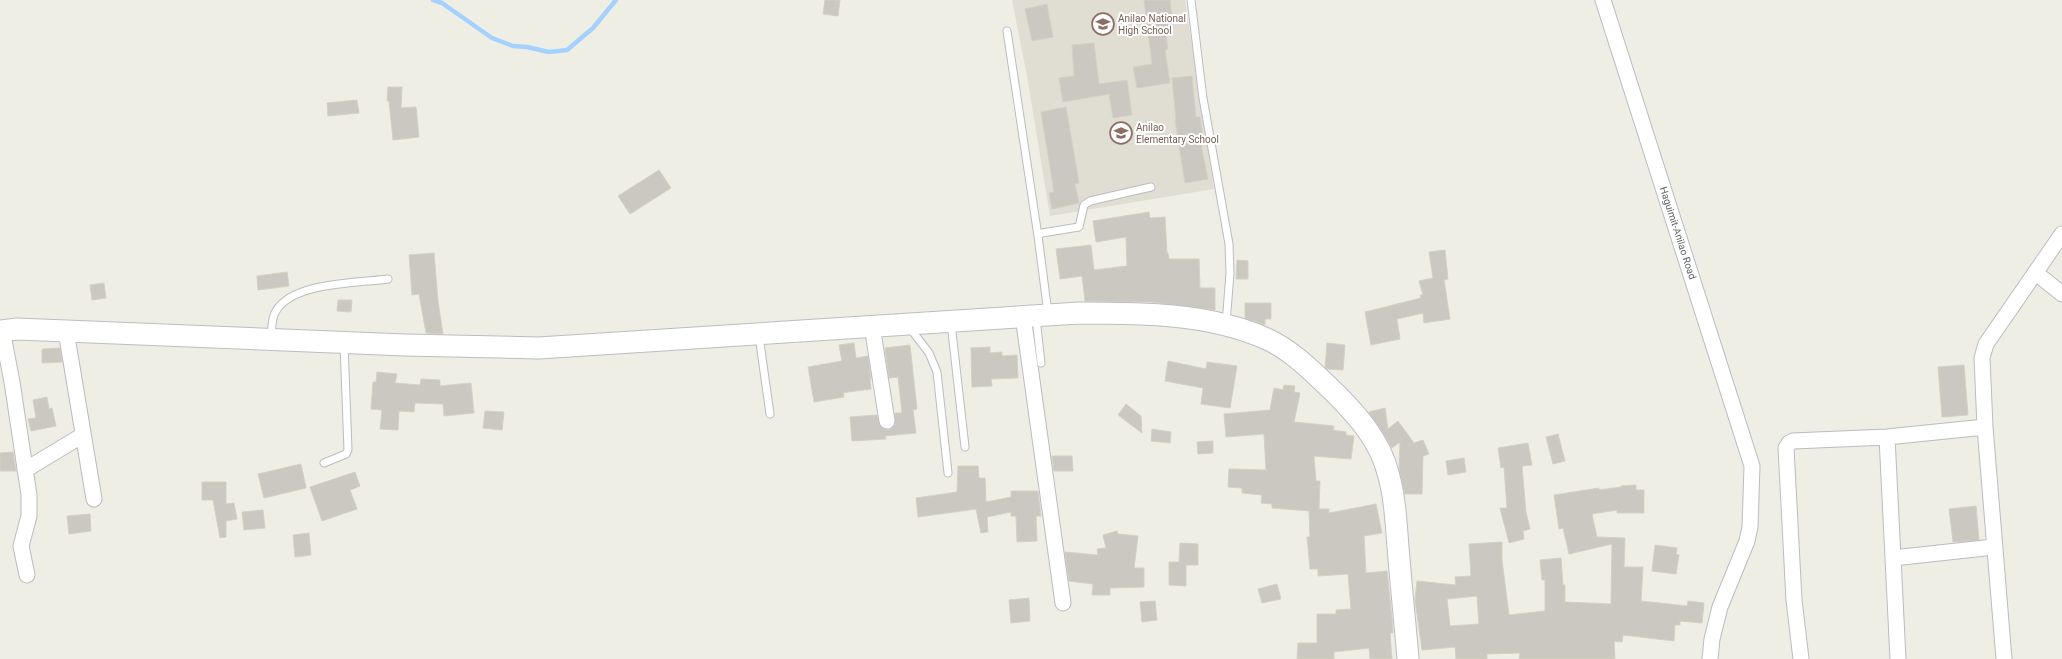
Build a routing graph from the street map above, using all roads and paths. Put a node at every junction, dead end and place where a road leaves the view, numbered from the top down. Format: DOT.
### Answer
graph roads {
  1 [pos="1191,0"];
  2 [pos="1603,0"];
  3 [pos="1007,31"];
  4 [pos="1151,186"];
  5 [pos="2062,234"];
  6 [pos="1038,236"];
  7 [pos="2036,273"];
  8 [pos="388,280"];
  9 [pos="2062,294"];
  10 [pos="1035,315"];
  11 [pos="950,321"];
  12 [pos="906,324"];
  13 [pos="1226,324"];
  14 [pos="872,326"];
  15 [pos="1,331"];
  16 [pos="66,331"];
  17 [pos="758,334"];
  18 [pos="271,339"];
  19 [pos="344,342"];
  20 [pos="1041,363"];
  21 [pos="770,414"];
  22 [pos="887,421"];
  23 [pos="1985,427"];
  24 [pos="83,435"];
  25 [pos="1887,437"];
  26 [pos="965,447"];
  27 [pos="324,463"];
  28 [pos="25,470"];
  29 [pos="948,473"];
  30 [pos="94,499"];
  31 [pos="1994,547"];
  32 [pos="1893,558"];
  33 [pos="27,575"];
  34 [pos="1062,603"];
  35 [pos="1408,659"];
  36 [pos="1710,659"];
  37 [pos="1801,659"];
  38 [pos="1898,659"];
  39 [pos="2004,659"];
  1 -- 13 [label="lane"];
  2 -- 36 [label="street, Haguimit-Anilao Road"];
  3 -- 6 [label="lane"];
  4 -- 6 [label="lane"];
  5 -- 7 [label="street"];
  6 -- 10 [label="lane"];
  7 -- 9 [label="street"];
  7 -- 23 [label="street"];
  8 -- 18 [label="lane"];
  10 -- 11 [label="street"];
  10 -- 13 [label="street"];
  10 -- 20 [label="lane"];
  10 -- 34 [label="street"];
  11 -- 12 [label="street"];
  11 -- 26 [label="lane"];
  12 -- 14 [label="street"];
  12 -- 29 [label="lane"];
  13 -- 35 [label="street"];
  14 -- 17 [label="street"];
  14 -- 22 [label="street"];
  15 -- 16 [label="street"];
  15 -- 28 [label="street"];
  16 -- 18 [label="street"];
  16 -- 24 [label="street"];
  17 -- 19 [label="street"];
  17 -- 21 [label="lane"];
  18 -- 19 [label="street"];
  19 -- 27 [label="lane"];
  23 -- 25 [label="street"];
  23 -- 31 [label="street"];
  24 -- 28 [label="street"];
  24 -- 30 [label="street"];
  25 -- 32 [label="street"];
  25 -- 37 [label="street"];
  28 -- 33 [label="street"];
  31 -- 32 [label="street"];
  31 -- 39 [label="street"];
  32 -- 38 [label="street"];
}
